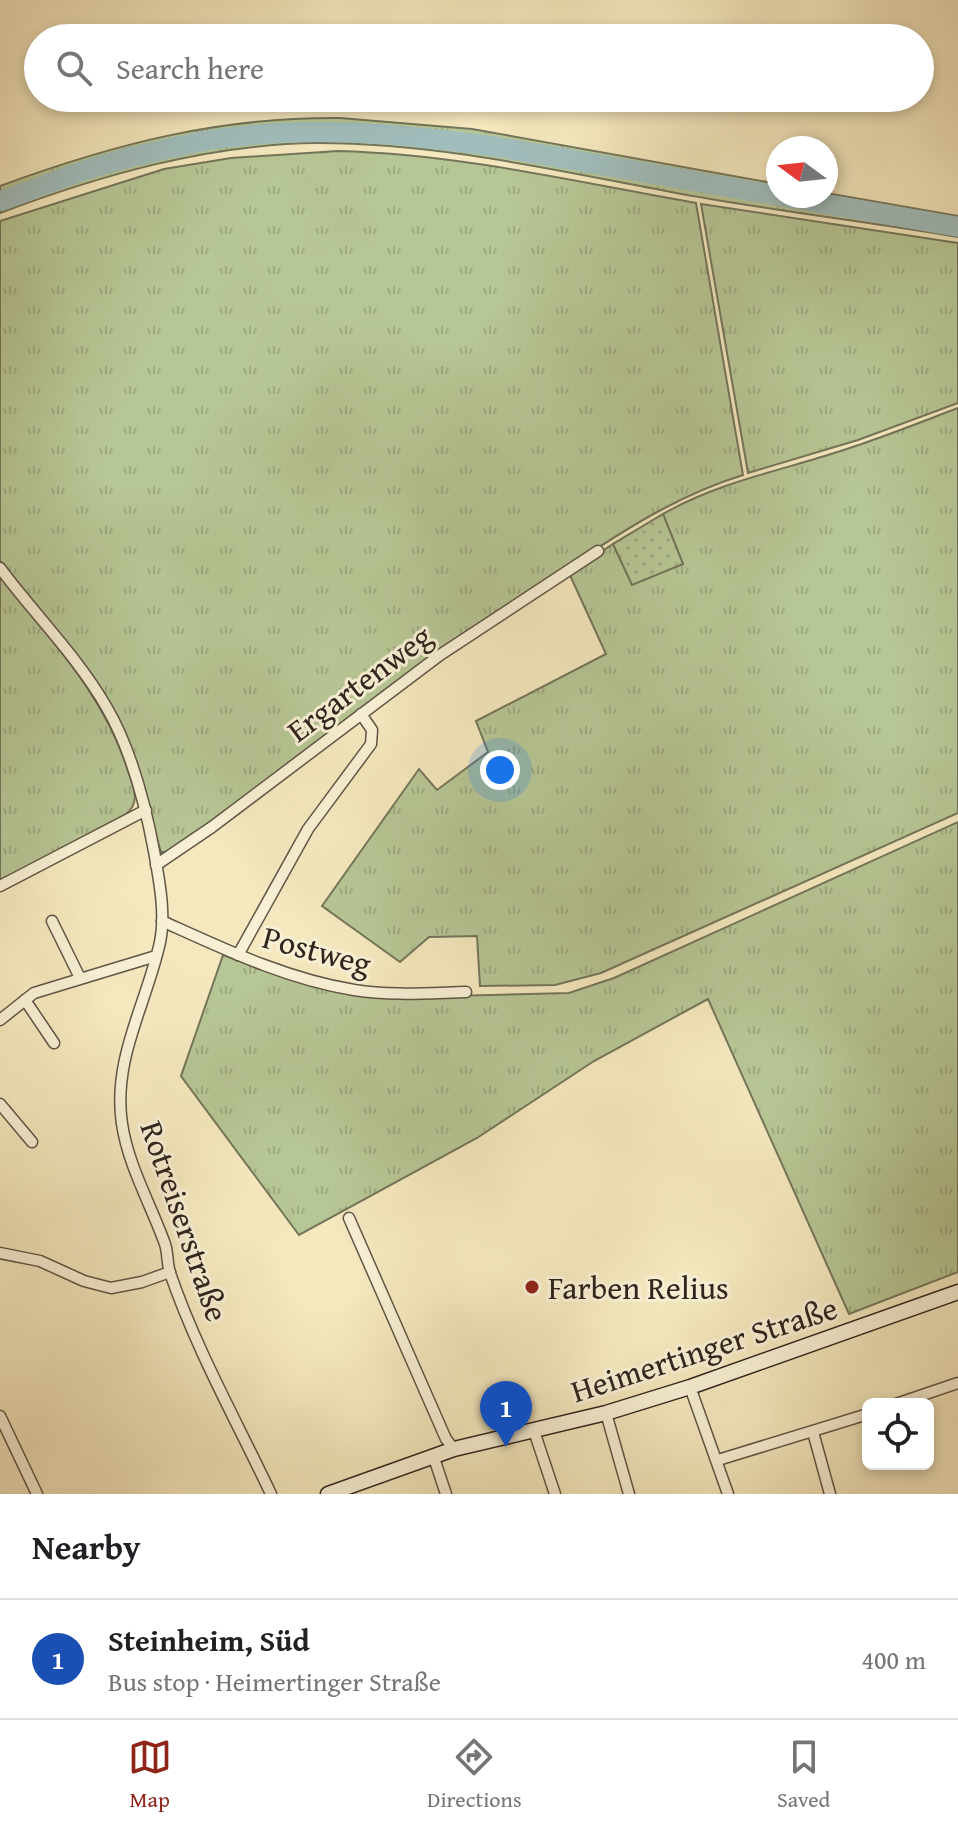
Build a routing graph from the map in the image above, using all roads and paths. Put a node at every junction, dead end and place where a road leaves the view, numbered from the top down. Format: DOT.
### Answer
graph roads {
  1 [pos="598,551"];
  2 [pos="0,568"];
  3 [pos="361,714"];
  4 [pos="146,810"];
  5 [pos="156,865"];
  6 [pos="0,886"];
  7 [pos="52,921"];
  8 [pos="162,921"];
  9 [pos="238,955"];
  10 [pos="156,956"];
  11 [pos="80,978"];
  12 [pos="466,992"];
  13 [pos="25,1000"];
  14 [pos="1,1016"];
  15 [pos="54,1043"];
  16 [pos="0,1104"];
  17 [pos="32,1142"];
  18 [pos="349,1218"];
  19 [pos="0,1253"];
  20 [pos="170,1272"];
  21 [pos="958,1292"];
  22 [pos="958,1383"];
  23 [pos="690,1387"];
  24 [pos="914,1398"];
  25 [pos="606,1413"];
  26 [pos="0,1416"];
  27 [pos="862,1416"];
  28 [pos="534,1431"];
  29 [pos="813,1432"];
  30 [pos="454,1449"];
  31 [pos="433,1455"];
  32 [pos="718,1460"];
  33 [pos="353,1490"];
  34 [pos="37,1494"];
  35 [pos="271,1494"];
  36 [pos="328,1494"];
  37 [pos="446,1494"];
  38 [pos="555,1494"];
  39 [pos="629,1494"];
  40 [pos="728,1494"];
  41 [pos="830,1494"];
  1 -- 3 [label="street, Ergartenweg"];
  2 -- 4 [label="street, Rotreiserstraße"];
  3 -- 5 [label="street, Ergartenweg"];
  3 -- 9 [label="street"];
  4 -- 5 [label="street, Rotreiserstraße"];
  4 -- 6 [label="street"];
  5 -- 8 [label="street, Rotreiserstraße"];
  7 -- 11 [label="street"];
  8 -- 9 [label="street, Postweg"];
  8 -- 10 [label="street, Rotreiserstraße"];
  9 -- 12 [label="street, Postweg"];
  10 -- 11 [label="street"];
  10 -- 20 [label="street, Rotreiserstraße"];
  11 -- 13 [label="street"];
  13 -- 14 [label="street"];
  13 -- 15 [label="street"];
  16 -- 17 [label="street"];
  18 -- 30 [label="street"];
  19 -- 20 [label="street"];
  20 -- 35 [label="street, Rotreiserstraße"];
  21 -- 23 [label="street, Heimertinger Straße"];
  22 -- 24 [label="street"];
  23 -- 25 [label="street, Heimertinger Straße"];
  23 -- 32 [label="street"];
  25 -- 28 [label="street, Heimertinger Straße"];
  25 -- 39 [label="street"];
  26 -- 34 [label="street"];
  27 -- 29 [label="street"];
  28 -- 30 [label="street, Heimertinger Straße"];
  28 -- 38 [label="street"];
  29 -- 32 [label="street"];
  29 -- 41 [label="street"];
  30 -- 31 [label="street, Heimertinger Straße"];
  31 -- 33 [label="street, Heimertinger Straße"];
  31 -- 37 [label="street"];
  32 -- 40 [label="street"];
  33 -- 36 [label="street, Heimertinger Straße"];
}
